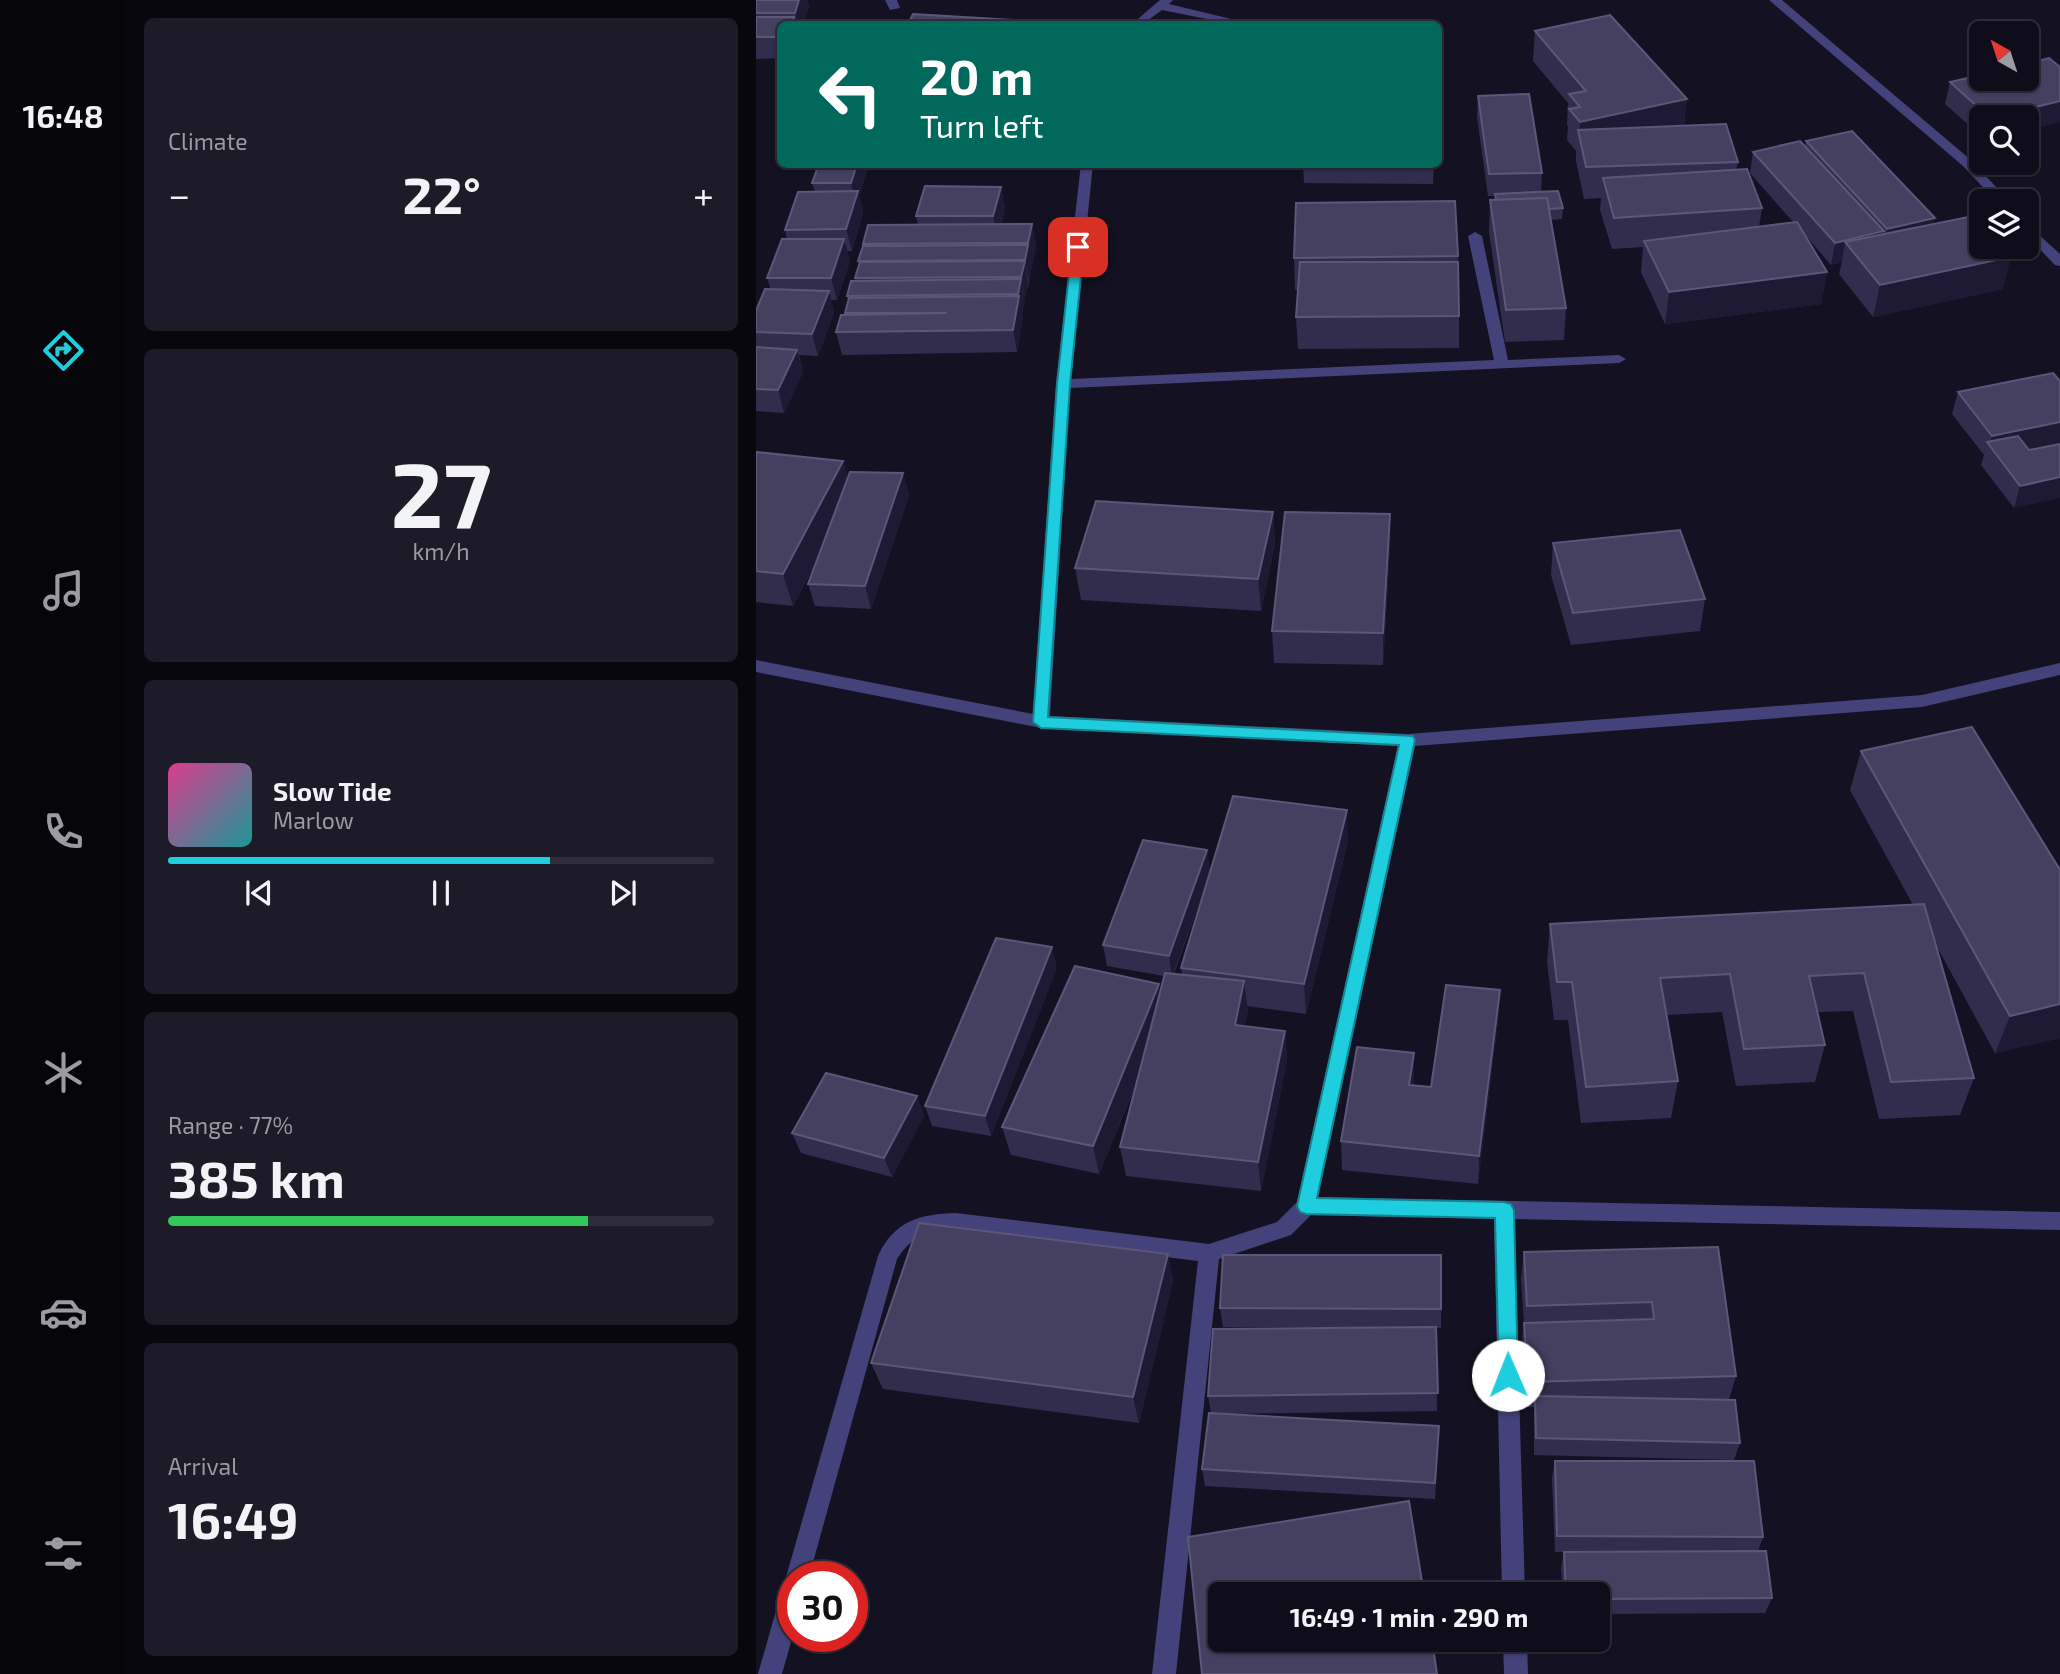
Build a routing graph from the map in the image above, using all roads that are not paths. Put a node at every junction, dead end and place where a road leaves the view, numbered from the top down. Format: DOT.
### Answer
graph roads {
  1 [pos="1775,0"];
  2 [pos="1164,3"];
  3 [pos="1141,21"];
  4 [pos="1234,21"];
  5 [pos="1087,168"];
  6 [pos="1992,189"];
  7 [pos="1475,236"];
  8 [pos="2039,240"];
  9 [pos="2060,262"];
  10 [pos="1619,359"];
  11 [pos="1502,364"];
  12 [pos="1063,384"];
  13 [pos="756,666"];
  14 [pos="2060,670"];
  15 [pos="1041,722"];
  16 [pos="1408,740"];
  17 [pos="1306,1206"];
  18 [pos="1504,1210"];
  19 [pos="2060,1221"];
  20 [pos="1209,1254"];
  21 [pos="802,1561"];
  22 [pos="1514,1582"];
  23 [pos="777,1649"];
  24 [pos="1515,1652"];
  25 [pos="770,1674"];
  26 [pos="1164,1674"];
  27 [pos="1516,1674"];
  1 -- 6 [label="street"];
  2 -- 3 [label="street"];
  2 -- 4 [label="street"];
  5 -- 12 [label="street"];
  7 -- 11 [label="street"];
  8 -- 9 [label="street"];
  10 -- 11 [label="street"];
  11 -- 12 [label="street"];
  12 -- 15 [label="street"];
  13 -- 15 [label="street"];
  14 -- 16 [label="street"];
  15 -- 16 [label="street"];
  16 -- 17 [label="street"];
  17 -- 18 [label="street"];
  17 -- 20 [label="street"];
  18 -- 19 [label="street"];
  18 -- 22 [label="street"];
  20 -- 21 [label="street"];
  20 -- 26 [label="street"];
  23 -- 25 [label="street"];
  24 -- 27 [label="street"];
}
